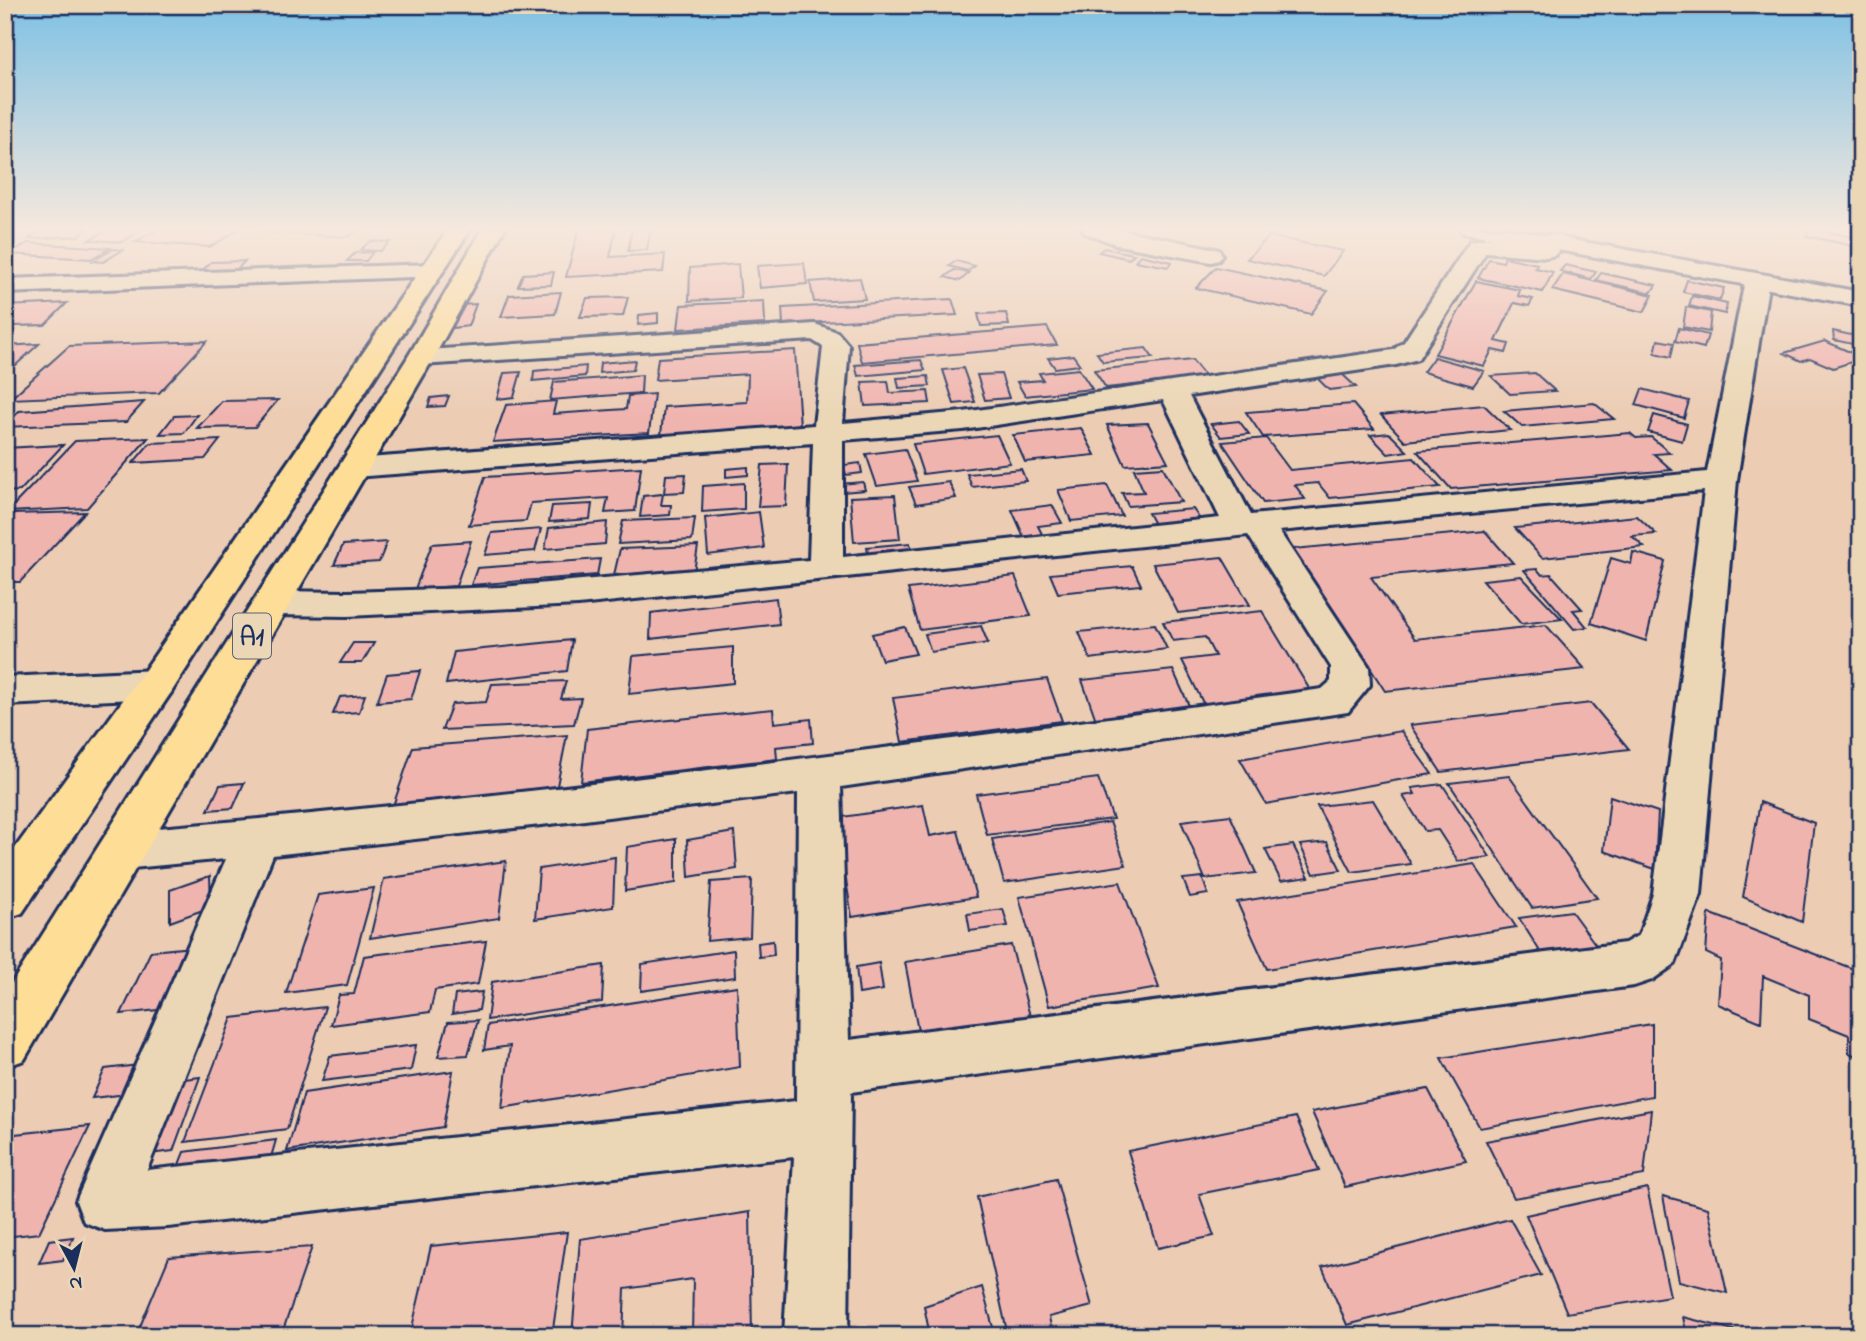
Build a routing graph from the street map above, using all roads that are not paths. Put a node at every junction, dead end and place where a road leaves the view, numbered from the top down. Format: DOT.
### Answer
graph roads {
  1 [pos="417,291"];
  2 [pos="459,291"];
  3 [pos="1449,291"];
  4 [pos="1755,291"];
  5 [pos="1817,291"];
  6 [pos="1861,299"];
  7 [pos="421,357"];
  8 [pos="1172,390"];
  9 [pos="828,432"];
  10 [pos="354,468"];
  11 [pos="1721,480"];
  12 [pos="1249,525"];
  13 [pos="826,569"];
  14 [pos="271,603"];
  15 [pos="156,684"];
  16 [pos="5,691"];
  17 [pos="819,775"];
  18 [pos="257,839"];
  19 [pos="122,850"];
  20 [pos="5,899"];
  21 [pos="5,1042"];
  22 [pos="822,1070"];
  23 [pos="824,1126"];
  24 [pos="816,1336"];
  1 -- 15 [label="highway, A1"];
  2 -- 7 [label="highway, A1"];
  3 -- 8 [label="street"];
  4 -- 11 [label="street"];
  5 -- 6 [label="street"];
  7 -- 9 [label="street"];
  7 -- 10 [label="highway, A1"];
  8 -- 9 [label="street"];
  8 -- 12 [label="street"];
  9 -- 10 [label="street"];
  9 -- 13 [label="street"];
  10 -- 14 [label="highway, A1"];
  11 -- 12 [label="street"];
  11 -- 22 [label="street"];
  12 -- 13 [label="street"];
  12 -- 17 [label="street"];
  13 -- 14 [label="street"];
  14 -- 19 [label="highway, A1"];
  15 -- 16 [label="street"];
  15 -- 20 [label="highway, A1"];
  17 -- 18 [label="street"];
  17 -- 22 [label="street"];
  18 -- 19 [label="street"];
  18 -- 23 [label="street"];
  19 -- 21 [label="highway, A1"];
  22 -- 23 [label="street"];
  23 -- 24 [label="street"];
}
